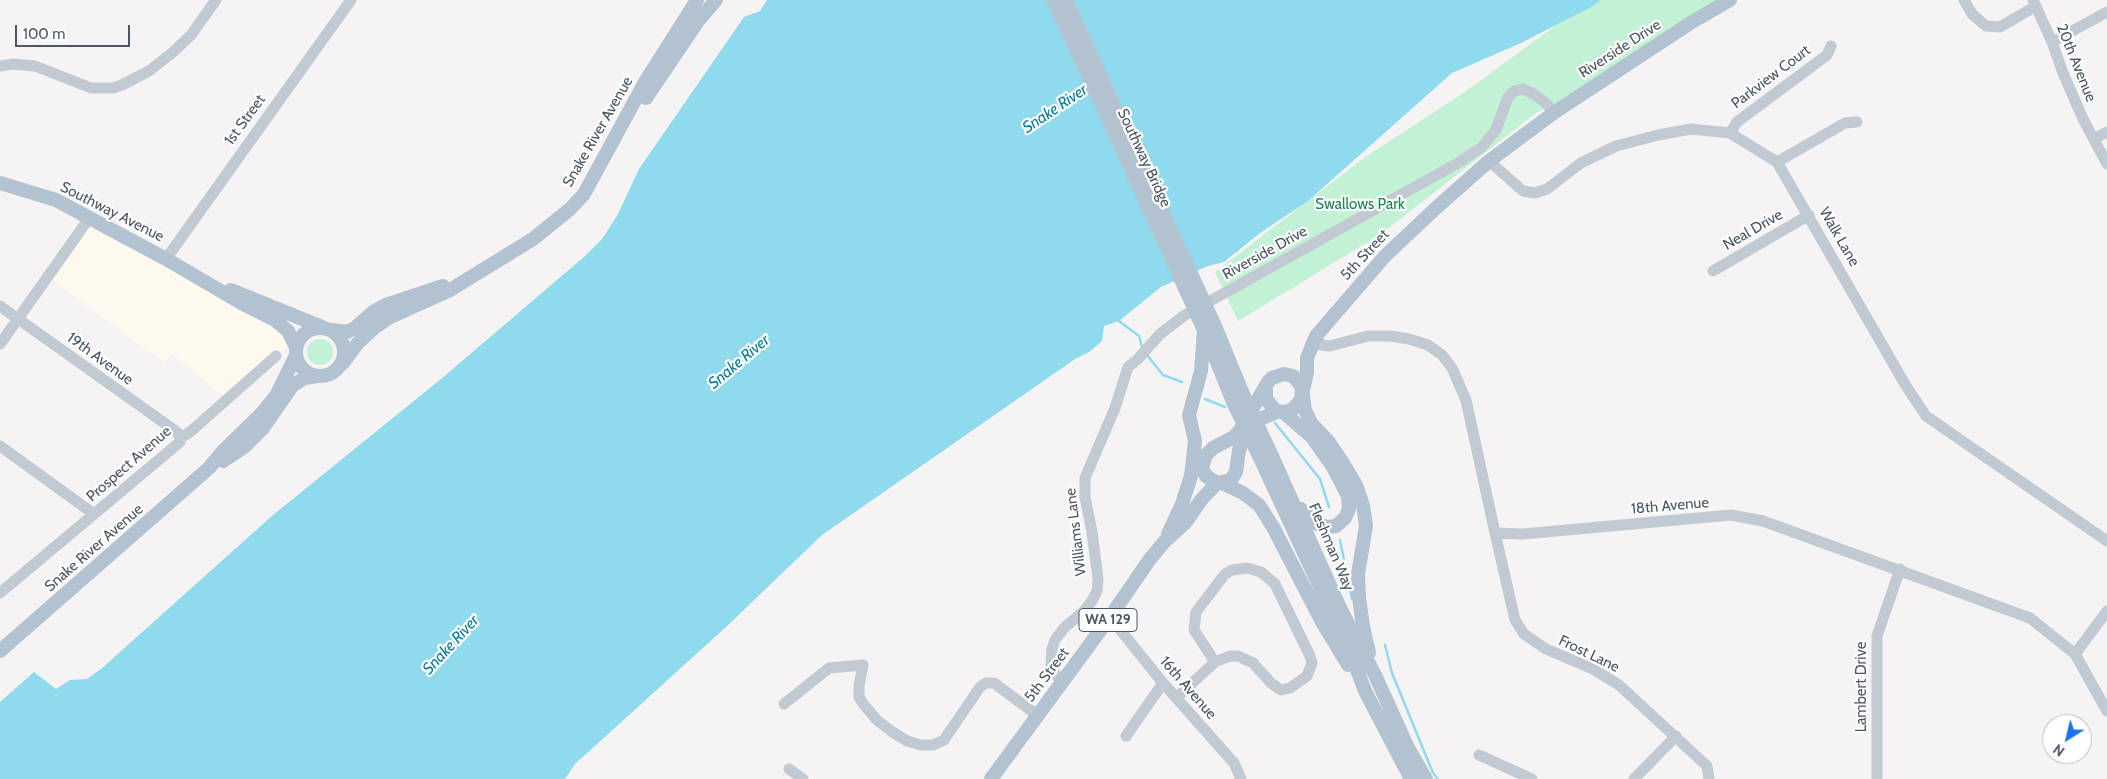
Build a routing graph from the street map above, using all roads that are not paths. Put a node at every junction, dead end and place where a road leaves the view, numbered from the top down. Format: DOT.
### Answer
graph roads {
  1 [pos="216,0"];
  2 [pos="351,0"];
  3 [pos="697,0"];
  4 [pos="716,0"];
  5 [pos="1053,0"];
  6 [pos="1066,0"];
  7 [pos="1730,0"];
  8 [pos="1964,0"];
  9 [pos="2034,3"];
  10 [pos="2107,12"];
  11 [pos="2052,42"];
  12 [pos="1831,46"];
  13 [pos="0,66"];
  14 [pos="1554,113"];
  15 [pos="1857,122"];
  16 [pos="2107,132"];
  17 [pos="1730,133"];
  18 [pos="616,136"];
  19 [pos="2094,139"];
  20 [pos="1489,161"];
  21 [pos="1777,162"];
  22 [pos="2107,164"];
  23 [pos="0,183"];
  24 [pos="1809,215"];
  25 [pos="90,217"];
  26 [pos="166,258"];
  27 [pos="1713,271"];
  28 [pos="476,273"];
  29 [pos="204,280"];
  30 [pos="0,306"];
  31 [pos="18,319"];
  32 [pos="1209,328"];
  33 [pos="328,329"];
  34 [pos="1316,336"];
  35 [pos="0,344"];
  36 [pos="296,351"];
  37 [pos="276,356"];
  38 [pos="1307,358"];
  39 [pos="342,364"];
  40 [pos="1128,367"];
  41 [pos="1284,374"];
  42 [pos="317,376"];
  43 [pos="1266,386"];
  44 [pos="1197,390"];
  45 [pos="1303,394"];
  46 [pos="1281,412"];
  47 [pos="180,438"];
  48 [pos="0,446"];
  49 [pos="1266,457"];
  50 [pos="1203,463"];
  51 [pos="209,468"];
  52 [pos="1220,483"];
  53 [pos="1294,501"];
  54 [pos="94,514"];
  55 [pos="1174,521"];
  56 [pos="1496,533"];
  57 [pos="1165,541"];
  58 [pos="2107,541"];
  59 [pos="1900,570"];
  60 [pos="1,591"];
  61 [pos="2107,611"];
  62 [pos="1110,617"];
  63 [pos="0,651"];
  64 [pos="2075,654"];
  65 [pos="1215,662"];
  66 [pos="1375,675"];
  67 [pos="1063,681"];
  68 [pos="1164,683"];
  69 [pos="1365,691"];
  70 [pos="1176,698"];
  71 [pos="784,704"];
  72 [pos="2107,711"];
  73 [pos="1037,715"];
  74 [pos="1126,736"];
  75 [pos="1676,736"];
  76 [pos="1479,755"];
  77 [pos="789,769"];
  78 [pos="803,779"];
  79 [pos="990,779"];
  80 [pos="1241,779"];
  81 [pos="1411,779"];
  82 [pos="1426,779"];
  83 [pos="1532,779"];
  84 [pos="1634,779"];
  85 [pos="1709,779"];
  86 [pos="1877,779"];
  1 -- 13 [label="street"];
  2 -- 26 [label="street, 1st Street"];
  3 -- 18 [label="main road, Snake River Avenue"];
  4 -- 18 [label="main road"];
  5 -- 32 [label="main road, Southway Bridge, bridge"];
  6 -- 32 [label="main road, Southway Bridge, bridge"];
  7 -- 14 [label="main road, Riverside Drive"];
  8 -- 9 [label="street"];
  9 -- 11 [label="street, 20th Avenue"];
  10 -- 11 [label="street"];
  11 -- 19 [label="street, 20th Avenue"];
  12 -- 17 [label="street, Parkview Court"];
  14 -- 20 [label="main road, 5th Street"];
  14 -- 40 [label="street, Riverside Drive"];
  15 -- 21 [label="street"];
  16 -- 19 [label="street"];
  17 -- 20 [label="street, Walk Lane"];
  17 -- 21 [label="street, Walk Lane"];
  18 -- 28 [label="main road, Snake River Avenue"];
  19 -- 22 [label="street, 20th Avenue"];
  20 -- 34 [label="main road, 5th Street"];
  21 -- 24 [label="street, Walk Lane"];
  23 -- 25 [label="main road, Southway Avenue"];
  24 -- 27 [label="street, Neal Drive"];
  24 -- 58 [label="street, Walk Lane"];
  25 -- 26 [label="main road, Southway Avenue"];
  25 -- 31 [label="street"];
  26 -- 29 [label="main road, Southway Avenue"];
  28 -- 33 [label="main road, Snake River Avenue"];
  28 -- 39 [label="main road, Snake River Avenue"];
  29 -- 33 [label="main road, Southway Avenue"];
  29 -- 36 [label="main road, Southway Avenue"];
  30 -- 31 [label="street, 19th Avenue"];
  31 -- 35 [label="street"];
  31 -- 47 [label="street, 19th Avenue"];
  32 -- 44 [label="main road"];
  32 -- 49 [label="main road, Fleshman Way, bridge"];
  33 -- 36 [label="main road"];
  33 -- 39 [label="main road"];
  34 -- 38 [label="main road, 5th Street"];
  34 -- 56 [label="street"];
  36 -- 42 [label="main road"];
  36 -- 51 [label="main road, Snake River Avenue"];
  37 -- 47 [label="street, Prospect Avenue"];
  38 -- 41 [label="main road"];
  38 -- 45 [label="main road, 5th Street"];
  39 -- 42 [label="main road"];
  40 -- 67 [label="street, Williams Lane"];
  41 -- 43 [label="main road"];
  41 -- 45 [label="main road"];
  42 -- 51 [label="main road, Snake River Avenue"];
  43 -- 46 [label="main road"];
  43 -- 50 [label="main road"];
  44 -- 50 [label="main road, 5th Street"];
  44 -- 55 [label="main road"];
  45 -- 46 [label="main road"];
  45 -- 66 [label="main road"];
  46 -- 52 [label="main road, 5th Street"];
  46 -- 53 [label="main road"];
  47 -- 54 [label="street, Prospect Avenue"];
  48 -- 54 [label="street"];
  49 -- 53 [label="main road, Fleshman Way"];
  49 -- 69 [label="main road, Fleshman Way"];
  50 -- 52 [label="main road"];
  50 -- 55 [label="main road, 5th Street"];
  51 -- 63 [label="main road, Snake River Avenue"];
  52 -- 57 [label="main road, 5th Street"];
  52 -- 69 [label="main road"];
  53 -- 66 [label="main road, Fleshman Way"];
  54 -- 60 [label="street, Prospect Avenue"];
  55 -- 57 [label="main road, 5th Street"];
  56 -- 59 [label="street, 18th Avenue"];
  56 -- 75 [label="street, Frost Lane"];
  57 -- 62 [label="main road, 5th Street / WA 129"];
  59 -- 64 [label="street, 18th Avenue"];
  59 -- 86 [label="street, Lambert Drive"];
  61 -- 64 [label="street"];
  62 -- 67 [label="main road, 5th Street / WA 129"];
  62 -- 68 [label="street, 16th Avenue"];
  64 -- 72 [label="street, 18th Avenue"];
  65 -- 65 [label="street"];
  65 -- 70 [label="street"];
  66 -- 82 [label="main road, Fleshman Way"];
  67 -- 73 [label="main road, 5th Street / WA 129"];
  68 -- 70 [label="street, 16th Avenue"];
  68 -- 74 [label="street"];
  69 -- 81 [label="main road, Fleshman Way"];
  70 -- 80 [label="street, 16th Avenue"];
  71 -- 73 [label="street"];
  73 -- 79 [label="main road, 5th Street / WA 129"];
  75 -- 84 [label="street"];
  75 -- 85 [label="street, Frost Lane"];
  76 -- 83 [label="street"];
  77 -- 78 [label="street"];
}
